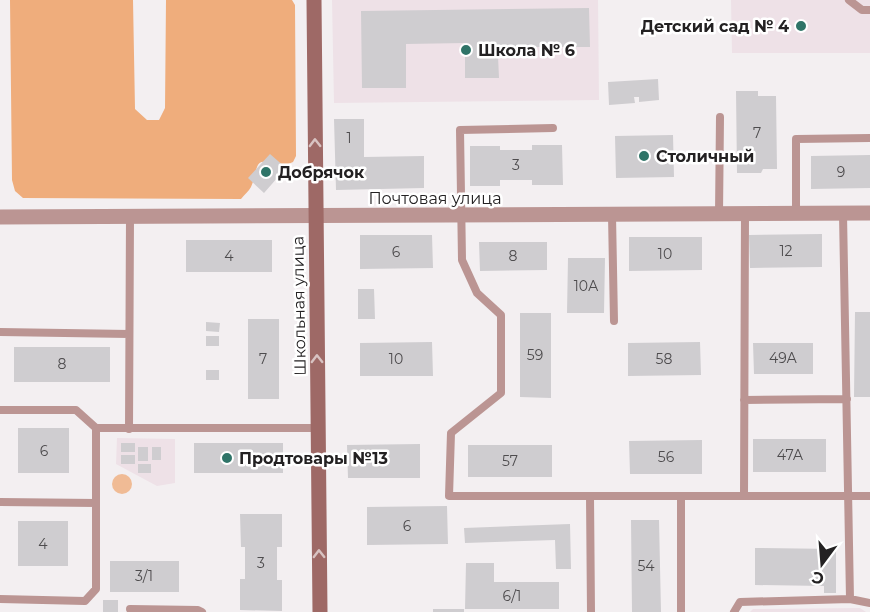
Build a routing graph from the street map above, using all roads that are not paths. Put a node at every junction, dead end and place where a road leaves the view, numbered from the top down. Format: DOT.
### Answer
graph roads {
  1 [pos="314,0"];
  2 [pos="849,0"];
  3 [pos="870,10"];
  4 [pos="720,117"];
  5 [pos="553,128"];
  6 [pos="870,138"];
  7 [pos="870,213"];
  8 [pos="719,214"];
  9 [pos="745,214"];
  10 [pos="796,214"];
  11 [pos="843,214"];
  12 [pos="612,215"];
  13 [pos="316,216"];
  14 [pos="461,216"];
  15 [pos="0,217"];
  16 [pos="130,217"];
  17 [pos="614,321"];
  18 [pos="0,332"];
  19 [pos="129,334"];
  20 [pos="847,399"];
  21 [pos="744,400"];
  22 [pos="0,410"];
  23 [pos="96,428"];
  24 [pos="318,428"];
  25 [pos="129,429"];
  26 [pos="590,496"];
  27 [pos="681,496"];
  28 [pos="744,496"];
  29 [pos="849,496"];
  30 [pos="870,496"];
  31 [pos="0,502"];
  32 [pos="96,503"];
  33 [pos="0,599"];
  34 [pos="850,599"];
  35 [pos="870,603"];
  36 [pos="130,609"];
  37 [pos="202,612"];
  38 [pos="320,612"];
  39 [pos="591,612"];
  40 [pos="681,612"];
  41 [pos="734,612"];
  13 -- 1 [label="main road, Школьная улица, one-way"];
  2 -- 3 [label="lane"];
  4 -- 8 [label="lane"];
  5 -- 14 [label="lane"];
  6 -- 10 [label="lane"];
  7 -- 11 [label="street, Почтовая улица"];
  8 -- 9 [label="street, Почтовая улица"];
  8 -- 12 [label="street, Почтовая улица"];
  9 -- 10 [label="street, Почтовая улица"];
  9 -- 21 [label="lane"];
  10 -- 11 [label="street, Почтовая улица"];
  11 -- 20 [label="lane"];
  12 -- 14 [label="street, Почтовая улица"];
  12 -- 17 [label="lane"];
  13 -- 14 [label="street, Почтовая улица"];
  13 -- 16 [label="street, Почтовая улица"];
  24 -- 13 [label="main road, Школьная улица, one-way"];
  14 -- 26 [label="lane"];
  15 -- 16 [label="street, Почтовая улица"];
  16 -- 19 [label="lane"];
  18 -- 19 [label="lane"];
  19 -- 25 [label="lane"];
  20 -- 21 [label="lane"];
  20 -- 29 [label="lane"];
  21 -- 28 [label="lane"];
  22 -- 23 [label="lane"];
  23 -- 25 [label="lane"];
  23 -- 32 [label="lane"];
  24 -- 25 [label="lane"];
  38 -- 24 [label="main road, Школьная улица, one-way"];
  26 -- 27 [label="lane"];
  26 -- 39 [label="lane"];
  27 -- 28 [label="lane"];
  27 -- 40 [label="lane"];
  28 -- 29 [label="lane"];
  29 -- 30 [label="lane"];
  29 -- 34 [label="lane"];
  31 -- 32 [label="lane"];
  32 -- 33 [label="lane"];
  34 -- 35 [label="lane"];
  34 -- 41 [label="lane"];
  36 -- 37 [label="lane"];
}
